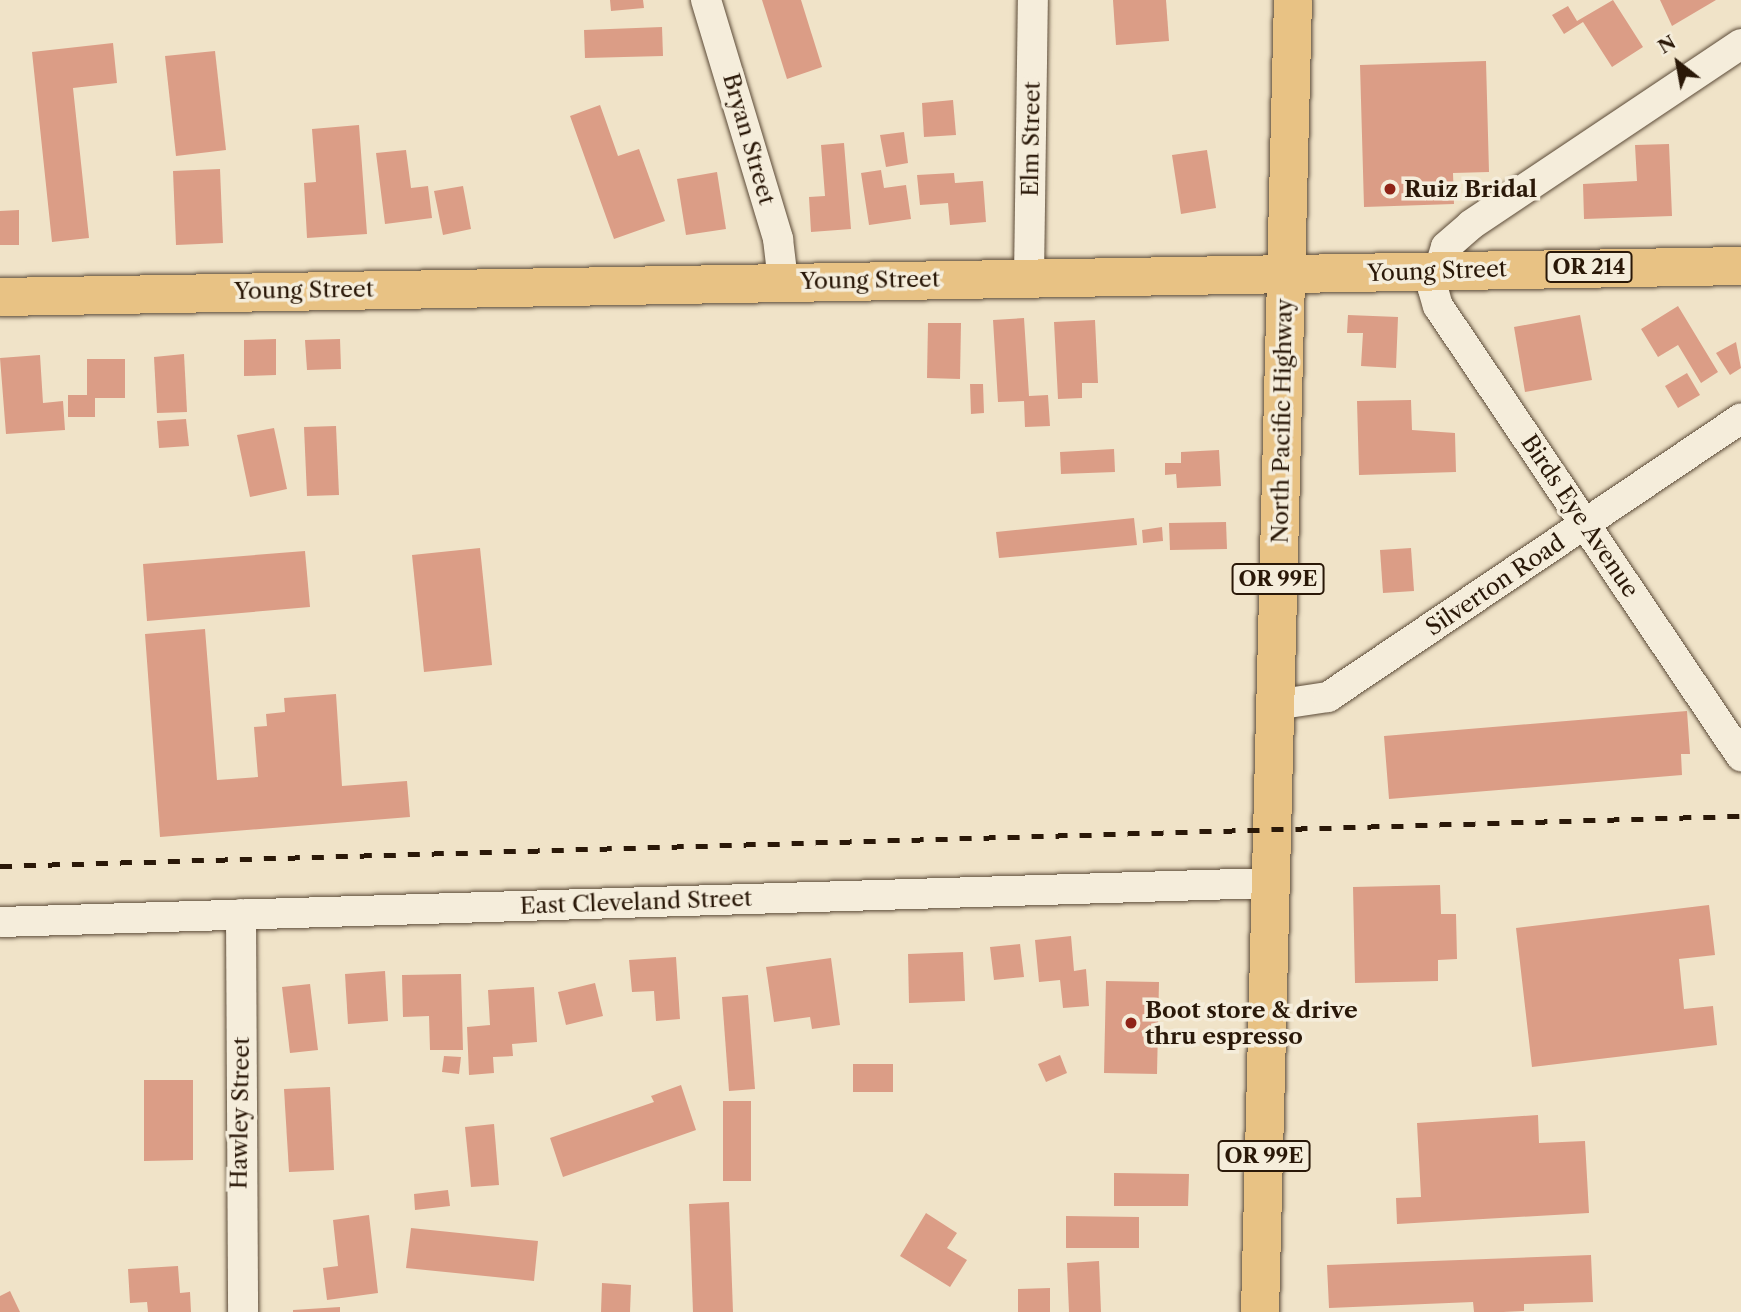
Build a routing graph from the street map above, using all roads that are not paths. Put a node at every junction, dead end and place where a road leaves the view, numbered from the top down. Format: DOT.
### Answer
graph roads {
  1 [pos="706,0"];
  2 [pos="1033,0"];
  3 [pos="1293,0"];
  4 [pos="1741,44"];
  5 [pos="1741,266"];
  6 [pos="1436,271"];
  7 [pos="1286,275"];
  8 [pos="1029,277"];
  9 [pos="783,281"];
  10 [pos="0,297"];
  11 [pos="1741,418"];
  12 [pos="1585,524"];
  13 [pos="1275,705"];
  14 [pos="1741,757"];
  15 [pos="1272,883"];
  16 [pos="241,914"];
  17 [pos="0,922"];
  18 [pos="243,1312"];
  19 [pos="1261,1312"];
  1 -- 9 [label="street, Bryan Street"];
  2 -- 8 [label="street, Elm Street"];
  3 -- 7 [label="main road, North Pacific Highway / OR 99E"];
  4 -- 6 [label="street"];
  5 -- 6 [label="main road, Young Street / OR 214"];
  6 -- 7 [label="main road, Young Street / OR 214"];
  6 -- 12 [label="street, Birds Eye Avenue"];
  7 -- 8 [label="main road, Young Street"];
  7 -- 13 [label="main road, North Pacific Highway / OR 99E"];
  8 -- 9 [label="main road, Young Street"];
  9 -- 10 [label="main road, Young Street"];
  11 -- 12 [label="street, Silverton Road"];
  12 -- 13 [label="street, Silverton Road"];
  12 -- 14 [label="street, Birds Eye Avenue"];
  13 -- 15 [label="main road, North Pacific Highway / OR 99E"];
  15 -- 16 [label="street, East Cleveland Street"];
  15 -- 19 [label="main road, OR 99E"];
  16 -- 17 [label="street, East Cleveland Street"];
  16 -- 18 [label="street, Hawley Street"];
}
